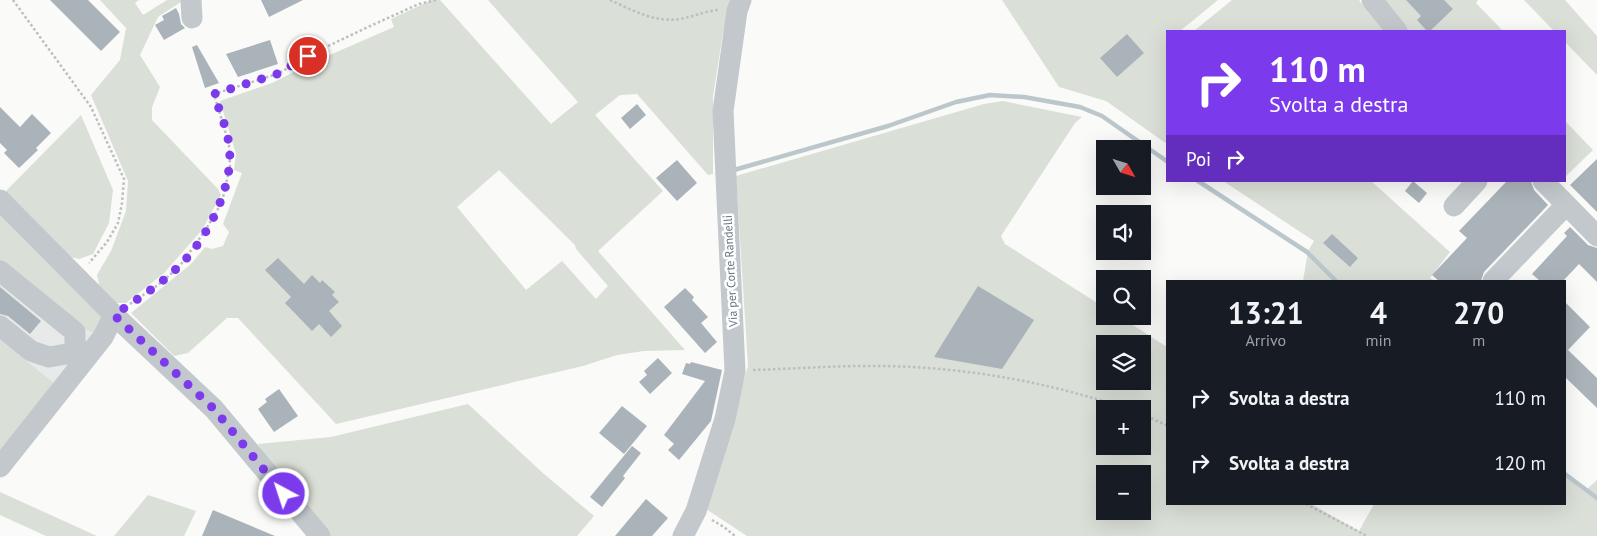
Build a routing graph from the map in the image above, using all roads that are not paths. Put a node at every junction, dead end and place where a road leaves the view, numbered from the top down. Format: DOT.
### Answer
graph roads {
  1 [pos="1372,0"];
  2 [pos="739,6"];
  3 [pos="1396,30"];
  4 [pos="1477,182"];
  5 [pos="1544,182"];
  6 [pos="0,200"];
  7 [pos="1566,205"];
  8 [pos="1454,206"];
  9 [pos="1597,236"];
  10 [pos="0,271"];
  11 [pos="1494,280"];
  12 [pos="114,315"];
  13 [pos="0,326"];
  14 [pos="82,354"];
  15 [pos="0,467"];
  16 [pos="320,536"];
  17 [pos="683,536"];
  1 -- 3 [label="street"];
  2 -- 17 [label="street, Via per Corte Randelli"];
  4 -- 8 [label="street"];
  5 -- 7 [label="street"];
  6 -- 12 [label="street"];
  7 -- 9 [label="street"];
  7 -- 11 [label="street"];
  10 -- 14 [label="street"];
  12 -- 14 [label="street"];
  12 -- 16 [label="street"];
  13 -- 14 [label="street"];
  14 -- 15 [label="street"];
}
